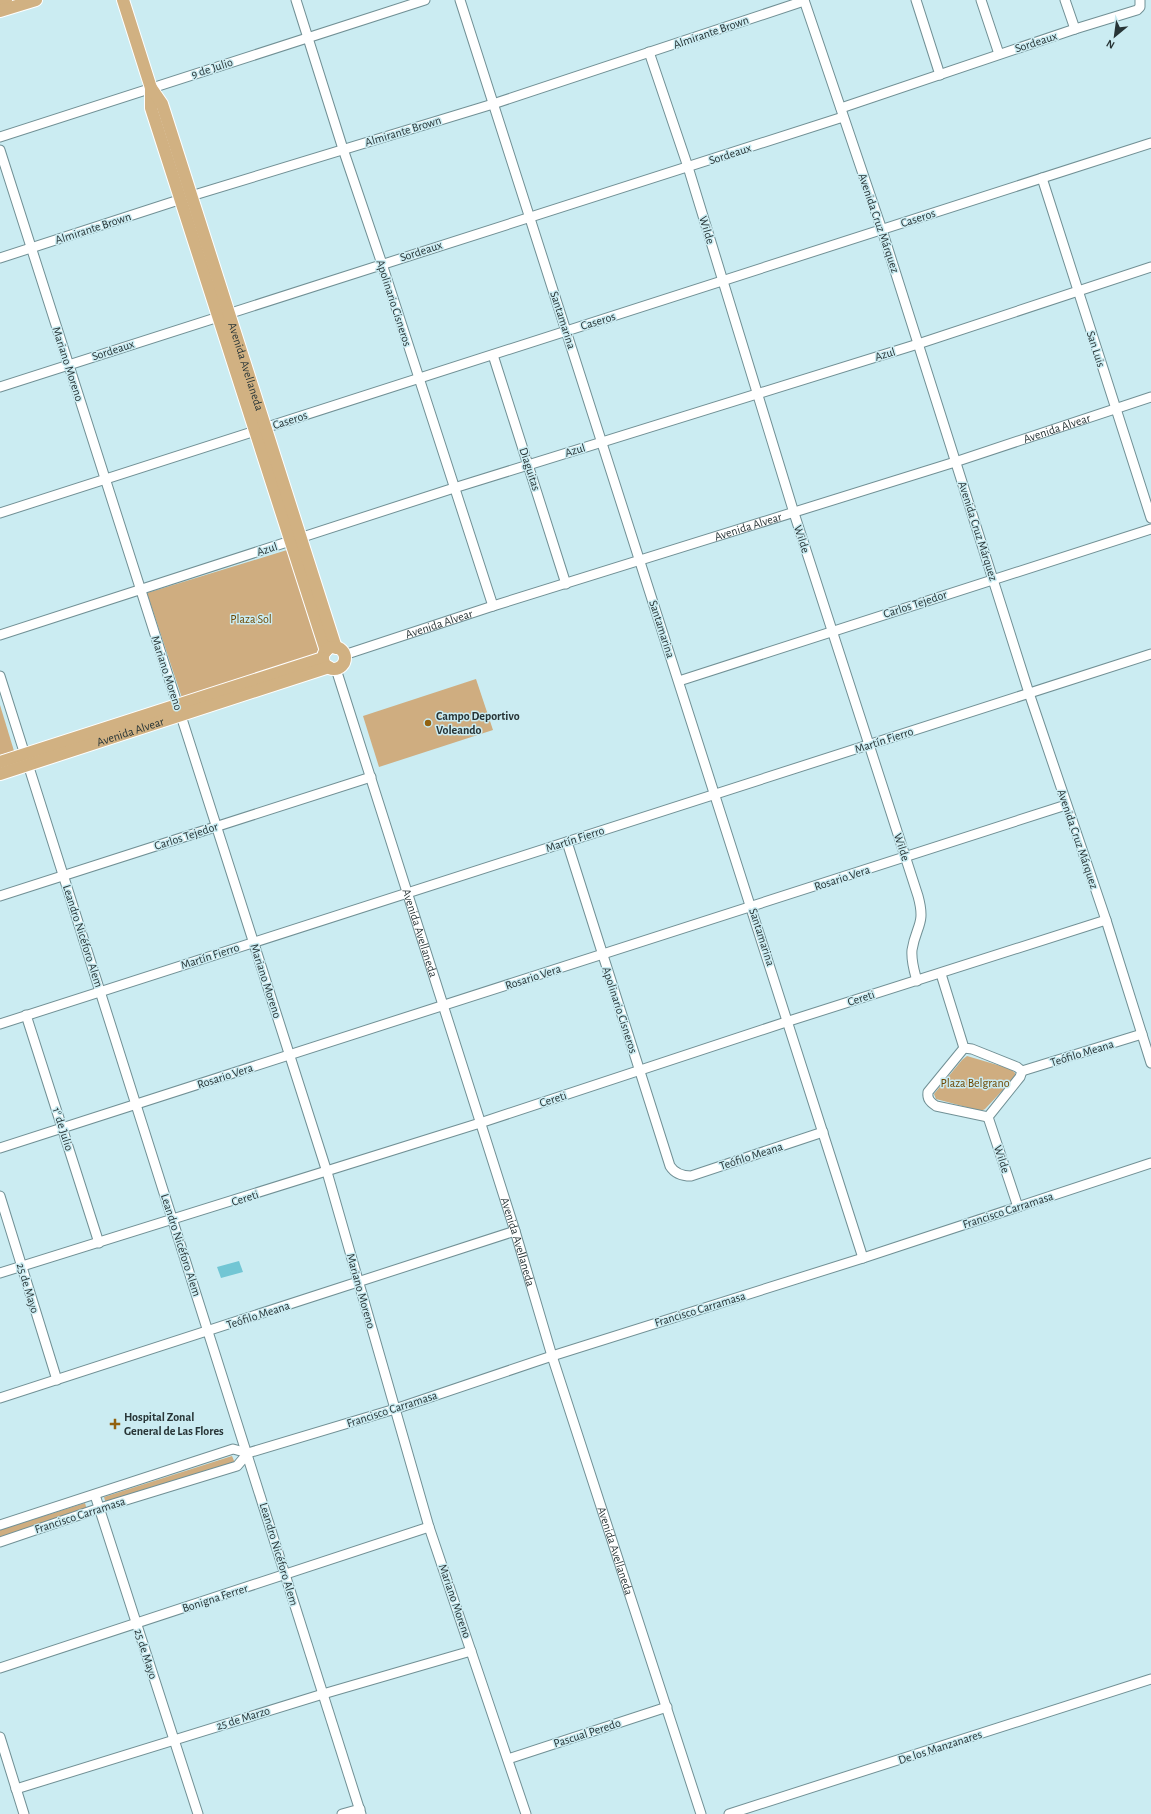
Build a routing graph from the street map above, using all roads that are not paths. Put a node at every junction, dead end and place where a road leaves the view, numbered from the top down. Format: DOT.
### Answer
graph roads {
  1 [pos="6,0"];
  2 [pos="36,0"];
  3 [pos="123,0"];
  4 [pos="296,0"];
  5 [pos="425,0"];
  6 [pos="460,0"];
  7 [pos="804,0"];
  8 [pos="916,0"];
  9 [pos="981,0"];
  10 [pos="1065,0"];
  11 [pos="0,2"];
  12 [pos="1140,4"];
  13 [pos="0,11"];
  14 [pos="1075,29"];
  15 [pos="308,37"];
  16 [pos="649,52"];
  17 [pos="999,54"];
  18 [pos="940,75"];
  19 [pos="151,88"];
  20 [pos="493,104"];
  21 [pos="842,113"];
  22 [pos="0,136"];
  23 [pos="1151,143"];
  24 [pos="0,150"];
  25 [pos="343,150"];
  26 [pos="688,167"];
  27 [pos="1042,178"];
  28 [pos="186,198"];
  29 [pos="529,217"];
  30 [pos="882,230"];
  31 [pos="31,248"];
  32 [pos="0,258"];
  33 [pos="382,264"];
  34 [pos="1151,267"];
  35 [pos="722,282"];
  36 [pos="1077,291"];
  37 [pos="224,315"];
  38 [pos="566,331"];
  39 [pos="918,344"];
  40 [pos="493,354"];
  41 [pos="68,364"];
  42 [pos="419,378"];
  43 [pos="0,386"];
  44 [pos="756,394"];
  45 [pos="1151,397"];
  46 [pos="1115,408"];
  47 [pos="260,429"];
  48 [pos="602,442"];
  49 [pos="955,462"];
  50 [pos="528,465"];
  51 [pos="105,479"];
  52 [pos="454,488"];
  53 [pos="0,513"];
  54 [pos="794,513"];
  55 [pos="1151,518"];
  56 [pos="1151,529"];
  57 [pos="296,539"];
  58 [pos="640,560"];
  59 [pos="994,578"];
  60 [pos="566,584"];
  61 [pos="140,589"];
  62 [pos="493,606"];
  63 [pos="832,631"];
  64 [pos="0,634"];
  65 [pos="1151,654"];
  66 [pos="332,658"];
  67 [pos="0,676"];
  68 [pos="679,681"];
  69 [pos="1029,694"];
  70 [pos="179,711"];
  71 [pos="868,745"];
  72 [pos="26,759"];
  73 [pos="0,762"];
  74 [pos="0,774"];
  75 [pos="371,777"];
  76 [pos="715,794"];
  77 [pos="1066,805"];
  78 [pos="216,826"];
  79 [pos="566,842"];
  80 [pos="906,857"];
  81 [pos="64,876"];
  82 [pos="407,893"];
  83 [pos="0,896"];
  84 [pos="752,907"];
  85 [pos="1106,920"];
  86 [pos="253,942"];
  87 [pos="602,955"];
  88 [pos="941,974"];
  89 [pos="917,981"];
  90 [pos="100,991"];
  91 [pos="443,1006"];
  92 [pos="26,1015"];
  93 [pos="789,1022"];
  94 [pos="0,1024"];
  95 [pos="1142,1034"];
  96 [pos="964,1048"];
  97 [pos="290,1055"];
  98 [pos="1151,1063"];
  99 [pos="639,1070"];
  100 [pos="1022,1071"];
  101 [pos="136,1104"];
  102 [pos="988,1117"];
  103 [pos="480,1123"];
  104 [pos="62,1128"];
  105 [pos="823,1132"];
  106 [pos="0,1148"];
  107 [pos="1151,1162"];
  108 [pos="327,1172"];
  109 [pos="678,1174"];
  110 [pos="0,1196"];
  111 [pos="1018,1207"];
  112 [pos="174,1220"];
  113 [pos="515,1231"];
  114 [pos="99,1243"];
  115 [pos="863,1258"];
  116 [pos="22,1267"];
  117 [pos="0,1274"];
  118 [pos="359,1283"];
  119 [pos="208,1330"];
  120 [pos="552,1356"];
  121 [pos="57,1380"];
  122 [pos="0,1398"];
  123 [pos="395,1409"];
  124 [pos="248,1453"];
  125 [pos="95,1495"];
  126 [pos="100,1508"];
  127 [pos="0,1525"];
  128 [pos="430,1527"];
  129 [pos="0,1542"];
  130 [pos="286,1574"];
  131 [pos="136,1624"];
  132 [pos="471,1651"];
  133 [pos="0,1668"];
  134 [pos="1151,1679"];
  135 [pos="323,1694"];
  136 [pos="667,1707"];
  137 [pos="0,1737"];
  138 [pos="174,1740"];
  139 [pos="508,1759"];
  140 [pos="16,1789"];
  141 [pos="360,1811"];
  142 [pos="24,1814"];
  143 [pos="198,1814"];
  144 [pos="342,1814"];
  145 [pos="526,1814"];
  146 [pos="701,1814"];
  147 [pos="730,1814"];
  1 -- 11 [label="main road"];
  2 -- 13 [label="main road"];
  3 -- 19 [label="main road, Avenida Avellaneda"];
  4 -- 15 [label="street, Apolinario Cisneros"];
  5 -- 15 [label="street, 9 de Julio"];
  6 -- 20 [label="street, Santamarina"];
  7 -- 16 [label="street, Almirante Brown"];
  7 -- 21 [label="street, Avenida Cruz Márquez"];
  8 -- 18 [label="street"];
  9 -- 17 [label="street"];
  10 -- 14 [label="street"];
  12 -- 14 [label="street, Sordeaux"];
  14 -- 17 [label="street, Sordeaux"];
  15 -- 19 [label="street, 9 de Julio"];
  15 -- 25 [label="street, Apolinario Cisneros"];
  16 -- 20 [label="street, Almirante Brown"];
  16 -- 26 [label="street, Wilde"];
  17 -- 18 [label="street, Sordeaux"];
  18 -- 21 [label="street, Sordeaux"];
  19 -- 22 [label="street, 9 de Julio"];
  19 -- 28 [label="main road, Avenida Avellaneda"];
  20 -- 25 [label="street, Almirante Brown"];
  20 -- 29 [label="street, Santamarina"];
  21 -- 26 [label="street, Sordeaux"];
  21 -- 30 [label="street, Avenida Cruz Márquez"];
  23 -- 27 [label="street, Caseros"];
  24 -- 31 [label="street, Mariano Moreno"];
  25 -- 28 [label="street, Almirante Brown"];
  25 -- 33 [label="street, Apolinario Cisneros"];
  26 -- 29 [label="street, Sordeaux"];
  26 -- 35 [label="street, Wilde"];
  27 -- 30 [label="street, Caseros"];
  27 -- 36 [label="street, San Luis"];
  28 -- 31 [label="street, Almirante Brown"];
  28 -- 37 [label="main road, Avenida Avellaneda"];
  29 -- 33 [label="street, Sordeaux"];
  29 -- 38 [label="street, Santamarina"];
  30 -- 35 [label="street, Caseros"];
  30 -- 39 [label="street, Avenida Cruz Márquez"];
  31 -- 32 [label="street, Almirante Brown"];
  31 -- 41 [label="street, Mariano Moreno"];
  33 -- 37 [label="street, Sordeaux"];
  33 -- 42 [label="street, Apolinario Cisneros"];
  34 -- 36 [label="street, Azul"];
  35 -- 38 [label="street, Caseros"];
  35 -- 44 [label="street, Wilde"];
  36 -- 39 [label="street, Azul"];
  36 -- 46 [label="street, San Luis"];
  37 -- 41 [label="street, Sordeaux"];
  37 -- 47 [label="main road, Avenida Avellaneda"];
  38 -- 40 [label="street, Caseros"];
  38 -- 48 [label="street, Santamarina"];
  39 -- 44 [label="street, Azul"];
  39 -- 49 [label="street, Avenida Cruz Márquez"];
  40 -- 42 [label="street, Caseros"];
  40 -- 50 [label="street, Diaguitas"];
  41 -- 43 [label="street, Sordeaux"];
  41 -- 51 [label="street, Mariano Moreno"];
  42 -- 47 [label="street, Caseros"];
  42 -- 52 [label="street, Apolinario Cisneros"];
  44 -- 48 [label="street, Azul"];
  44 -- 54 [label="street, Wilde"];
  45 -- 46 [label="street, Avenida Alvear"];
  46 -- 49 [label="street, Avenida Alvear"];
  46 -- 55 [label="street, San Luis"];
  47 -- 51 [label="street, Caseros"];
  47 -- 57 [label="main road, Avenida Avellaneda"];
  48 -- 50 [label="street, Azul"];
  48 -- 58 [label="street, Santamarina"];
  49 -- 54 [label="street, Avenida Alvear"];
  49 -- 59 [label="street, Avenida Cruz Márquez"];
  50 -- 52 [label="street, Azul"];
  50 -- 60 [label="street, Diaguitas"];
  51 -- 53 [label="street, Caseros"];
  51 -- 61 [label="street, Mariano Moreno"];
  52 -- 57 [label="street, Azul"];
  52 -- 62 [label="street, Apolinario Cisneros"];
  54 -- 58 [label="street, Avenida Alvear"];
  54 -- 63 [label="street, Wilde"];
  56 -- 59 [label="street, Carlos Tejedor"];
  57 -- 61 [label="street, Azul"];
  57 -- 66 [label="main road, Avenida Avellaneda"];
  58 -- 60 [label="street, Avenida Alvear"];
  58 -- 68 [label="street, Santamarina"];
  59 -- 63 [label="street, Carlos Tejedor"];
  59 -- 69 [label="street, Avenida Cruz Márquez"];
  60 -- 62 [label="street, Avenida Alvear"];
  61 -- 64 [label="street, Azul"];
  61 -- 70 [label="street, Mariano Moreno"];
  62 -- 66 [label="street, Avenida Alvear"];
  63 -- 68 [label="street, Carlos Tejedor"];
  63 -- 71 [label="street, Wilde"];
  65 -- 69 [label="street, Martín Fierro"];
  66 -- 70 [label="main road, Avenida Alvear"];
  66 -- 75 [label="street, Avenida Avellaneda"];
  67 -- 72 [label="street, Leandro Nicéforo Alem"];
  68 -- 76 [label="street, Santamarina"];
  69 -- 71 [label="street, Martín Fierro"];
  69 -- 77 [label="street, Avenida Cruz Márquez"];
  70 -- 72 [label="main road, Avenida Alvear"];
  70 -- 78 [label="street, Mariano Moreno"];
  71 -- 76 [label="street, Martín Fierro"];
  71 -- 80 [label="street, Wilde"];
  72 -- 73 [label="main road, Avenida Alvear"];
  72 -- 74 [label="main road, Avenida Alvear"];
  72 -- 81 [label="street, Leandro Nicéforo Alem"];
  75 -- 78 [label="street, Carlos Tejedor"];
  75 -- 82 [label="street, Avenida Avellaneda"];
  76 -- 79 [label="street, Martín Fierro"];
  76 -- 84 [label="street, Santamarina"];
  77 -- 80 [label="street, Rosario Vera"];
  77 -- 85 [label="street, Avenida Cruz Márquez"];
  78 -- 81 [label="street, Carlos Tejedor"];
  78 -- 86 [label="street, Mariano Moreno"];
  79 -- 82 [label="street, Martín Fierro"];
  79 -- 87 [label="street, Apolinario Cisneros"];
  80 -- 84 [label="street, Rosario Vera"];
  80 -- 89 [label="street, Wilde"];
  81 -- 83 [label="street, Carlos Tejedor"];
  81 -- 90 [label="street, Leandro Nicéforo Alem"];
  82 -- 86 [label="street, Martín Fierro"];
  82 -- 91 [label="street, Avenida Avellaneda"];
  84 -- 87 [label="street, Rosario Vera"];
  84 -- 93 [label="street, Santamarina"];
  85 -- 88 [label="street, Cereti"];
  85 -- 95 [label="street, Avenida Cruz Márquez"];
  86 -- 90 [label="street, Martín Fierro"];
  86 -- 97 [label="street, Mariano Moreno"];
  87 -- 91 [label="street, Rosario Vera"];
  87 -- 99 [label="street, Apolinario Cisneros"];
  88 -- 89 [label="street, Cereti"];
  88 -- 96 [label="street"];
  89 -- 93 [label="street, Cereti"];
  90 -- 92 [label="street, Martín Fierro"];
  90 -- 101 [label="street, Leandro Nicéforo Alem"];
  91 -- 97 [label="street, Rosario Vera"];
  91 -- 103 [label="street, Avenida Avellaneda"];
  92 -- 94 [label="street, Martín Fierro"];
  92 -- 104 [label="street, 1° de Julio"];
  93 -- 99 [label="street, Cereti"];
  93 -- 105 [label="street, Santamarina"];
  95 -- 98 [label="street, Avenida Cruz Márquez"];
  95 -- 100 [label="street, Teófilo Meana"];
  96 -- 100 [label="street"];
  96 -- 102 [label="street"];
  97 -- 101 [label="street, Rosario Vera"];
  97 -- 108 [label="street, Mariano Moreno"];
  99 -- 103 [label="street, Cereti"];
  99 -- 109 [label="street, Apolinario Cisneros"];
  100 -- 102 [label="street"];
  101 -- 104 [label="street, Rosario Vera"];
  101 -- 112 [label="street, Leandro Nicéforo Alem"];
  102 -- 111 [label="street, Wilde"];
  103 -- 108 [label="street, Cereti"];
  103 -- 113 [label="street, Avenida Avellaneda"];
  104 -- 106 [label="street, Rosario Vera"];
  104 -- 114 [label="street, 1° de Julio"];
  105 -- 109 [label="street, Teófilo Meana"];
  105 -- 115 [label="street, Santamarina"];
  107 -- 111 [label="street, Francisco Carramasa"];
  108 -- 112 [label="street, Cereti"];
  108 -- 118 [label="street, Mariano Moreno"];
  110 -- 116 [label="street, 25 de Mayo"];
  111 -- 115 [label="street, Francisco Carramasa"];
  112 -- 114 [label="street, Cereti"];
  112 -- 119 [label="street, Leandro Nicéforo Alem"];
  113 -- 118 [label="street, Teófilo Meana"];
  113 -- 120 [label="street, Avenida Avellaneda"];
  114 -- 116 [label="street, Cereti"];
  115 -- 120 [label="street, Francisco Carramasa"];
  116 -- 117 [label="street, Cereti"];
  116 -- 121 [label="street, 25 de Mayo"];
  118 -- 119 [label="street, Teófilo Meana"];
  118 -- 123 [label="street, Mariano Moreno"];
  119 -- 121 [label="street, Teófilo Meana"];
  119 -- 124 [label="street, Leandro Nicéforo Alem"];
  120 -- 123 [label="street, Francisco Carramasa"];
  120 -- 136 [label="street, Avenida Avellaneda"];
  121 -- 122 [label="street, Teófilo Meana"];
  123 -- 124 [label="street, Francisco Carramasa"];
  123 -- 128 [label="street, Mariano Moreno"];
  124 -- 125 [label="street, Francisco Carramasa"];
  124 -- 126 [label="street, Francisco Carramasa"];
  124 -- 130 [label="street, Leandro Nicéforo Alem"];
  125 -- 126 [label="street, 25 de Mayo"];
  125 -- 127 [label="street, Francisco Carramasa"];
  126 -- 129 [label="street, Francisco Carramasa"];
  126 -- 131 [label="street, 25 de Mayo"];
  128 -- 130 [label="street, Bonigna Ferrer"];
  128 -- 132 [label="street, Mariano Moreno"];
  130 -- 131 [label="street, Bonigna Ferrer"];
  130 -- 135 [label="street, Leandro Nicéforo Alem"];
  131 -- 133 [label="street, Bonigna Ferrer"];
  131 -- 138 [label="street, 25 de Mayo"];
  132 -- 135 [label="street, 25 de Marzo"];
  132 -- 139 [label="street, Mariano Moreno"];
  134 -- 147 [label="street, De los Manzanares"];
  135 -- 138 [label="street, 25 de Marzo"];
  135 -- 141 [label="street, Leandro Nicéforo Alem"];
  136 -- 139 [label="street, Pascual Peredo"];
  136 -- 146 [label="street, Avenida Avellaneda"];
  137 -- 140 [label="street"];
  138 -- 140 [label="street, 25 de Marzo"];
  138 -- 143 [label="street, 25 de Mayo"];
  139 -- 145 [label="street, Mariano Moreno"];
  140 -- 142 [label="street"];
  141 -- 144 [label="street"];
}
